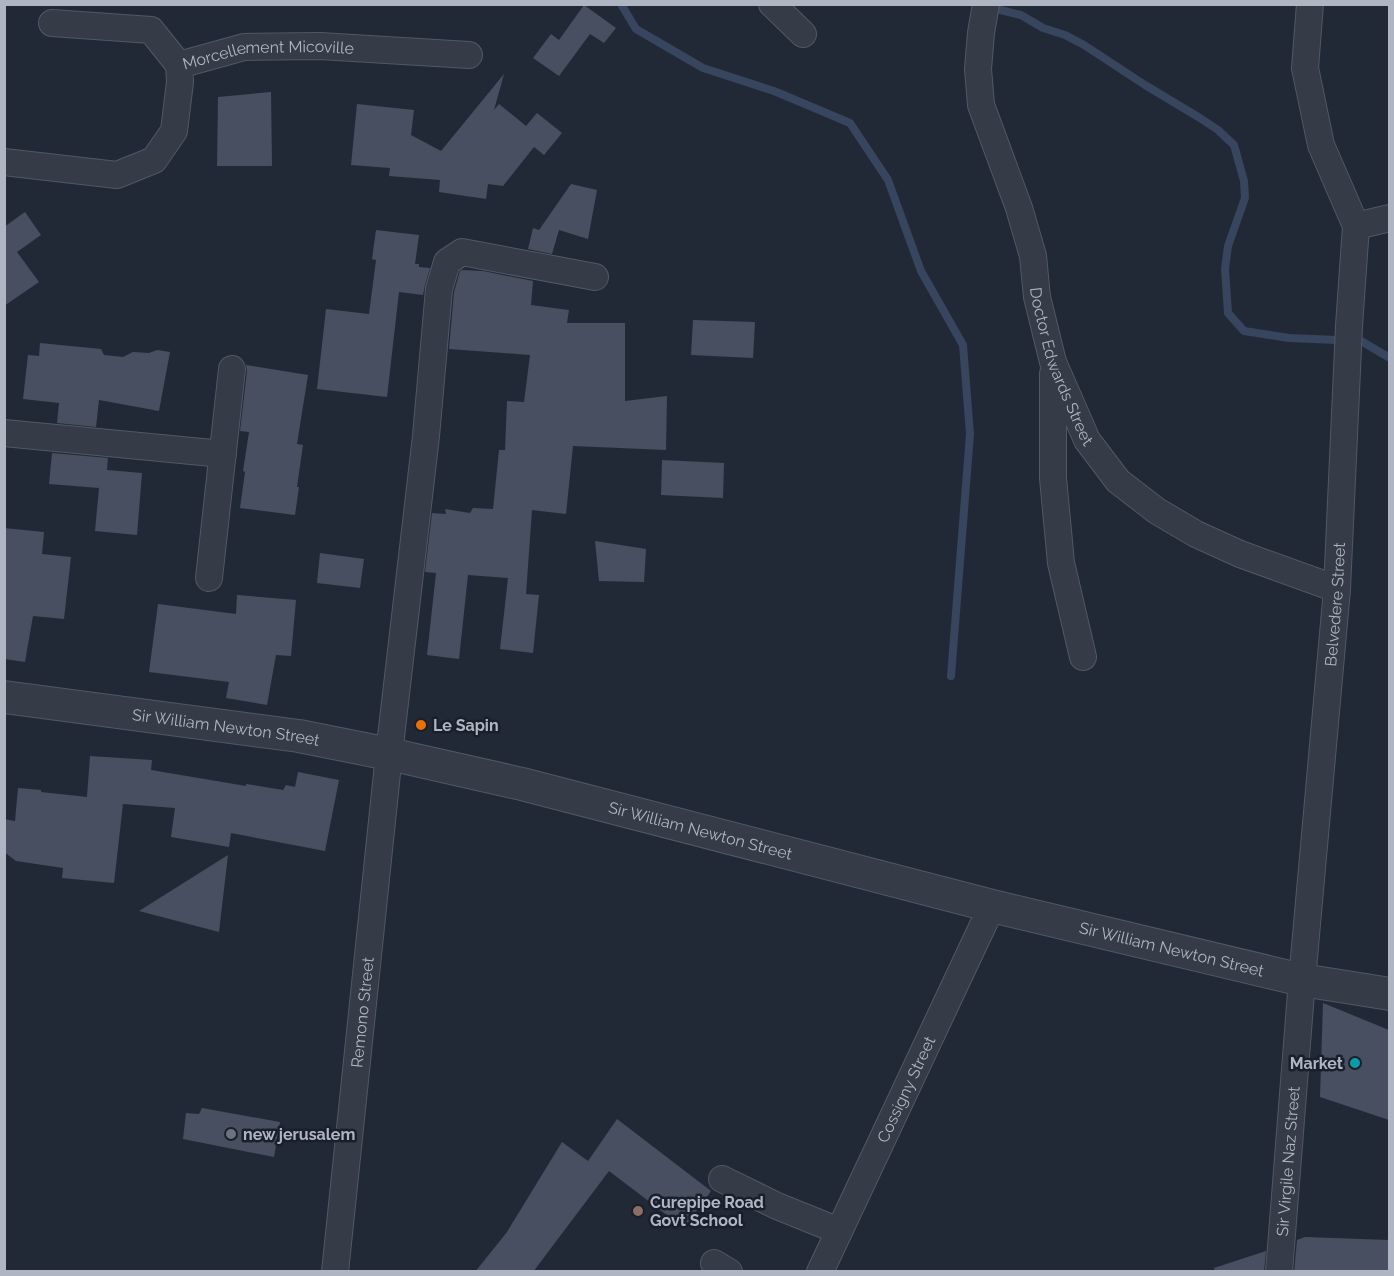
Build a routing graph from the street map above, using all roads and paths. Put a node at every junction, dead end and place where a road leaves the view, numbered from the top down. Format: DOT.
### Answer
graph roads {
  1 [pos="772,4"];
  2 [pos="1310,4"];
  3 [pos="985,14"];
  4 [pos="52,23"];
  5 [pos="803,34"];
  6 [pos="469,55"];
  7 [pos="179,64"];
  8 [pos="4,162"];
  9 [pos="1389,218"];
  10 [pos="1356,226"];
  11 [pos="595,277"];
  12 [pos="1053,362"];
  13 [pos="232,369"];
  14 [pos="4,433"];
  15 [pos="223,454"];
  16 [pos="209,578"];
  17 [pos="1337,589"];
  18 [pos="1083,657"];
  19 [pos="4,697"];
  20 [pos="388,754"];
  21 [pos="992,906"];
  22 [pos="1302,980"];
  23 [pos="1389,994"];
  24 [pos="722,1179"];
  25 [pos="838,1231"];
  26 [pos="334,1272"];
  27 [pos="819,1272"];
  28 [pos="1279,1272"];
  1 -- 5 [label="street"];
  2 -- 10 [label="street"];
  3 -- 12 [label="street, Doctor Edwards Street"];
  4 -- 7 [label="street"];
  6 -- 7 [label="street, Morcellement Micoville"];
  7 -- 8 [label="street, Morcellement Micoville"];
  9 -- 10 [label="street"];
  10 -- 17 [label="street, Belvedere Street"];
  11 -- 20 [label="street, Remono Street"];
  12 -- 17 [label="street, Doctor Edwards Street"];
  12 -- 18 [label="street"];
  13 -- 15 [label="street"];
  14 -- 15 [label="street"];
  15 -- 16 [label="street"];
  17 -- 22 [label="street, Belvedere Street"];
  19 -- 20 [label="street, Sir William Newton Street"];
  20 -- 21 [label="street, Sir William Newton Street"];
  20 -- 26 [label="street, Remono Street"];
  21 -- 22 [label="street, Sir William Newton Street"];
  21 -- 25 [label="street, Cossigny Street"];
  22 -- 23 [label="street, Sir William Newton Street"];
  22 -- 28 [label="street, Sir Virgile Naz Street"];
  24 -- 25 [label="street"];
  25 -- 27 [label="street, Cossigny Street"];
}
